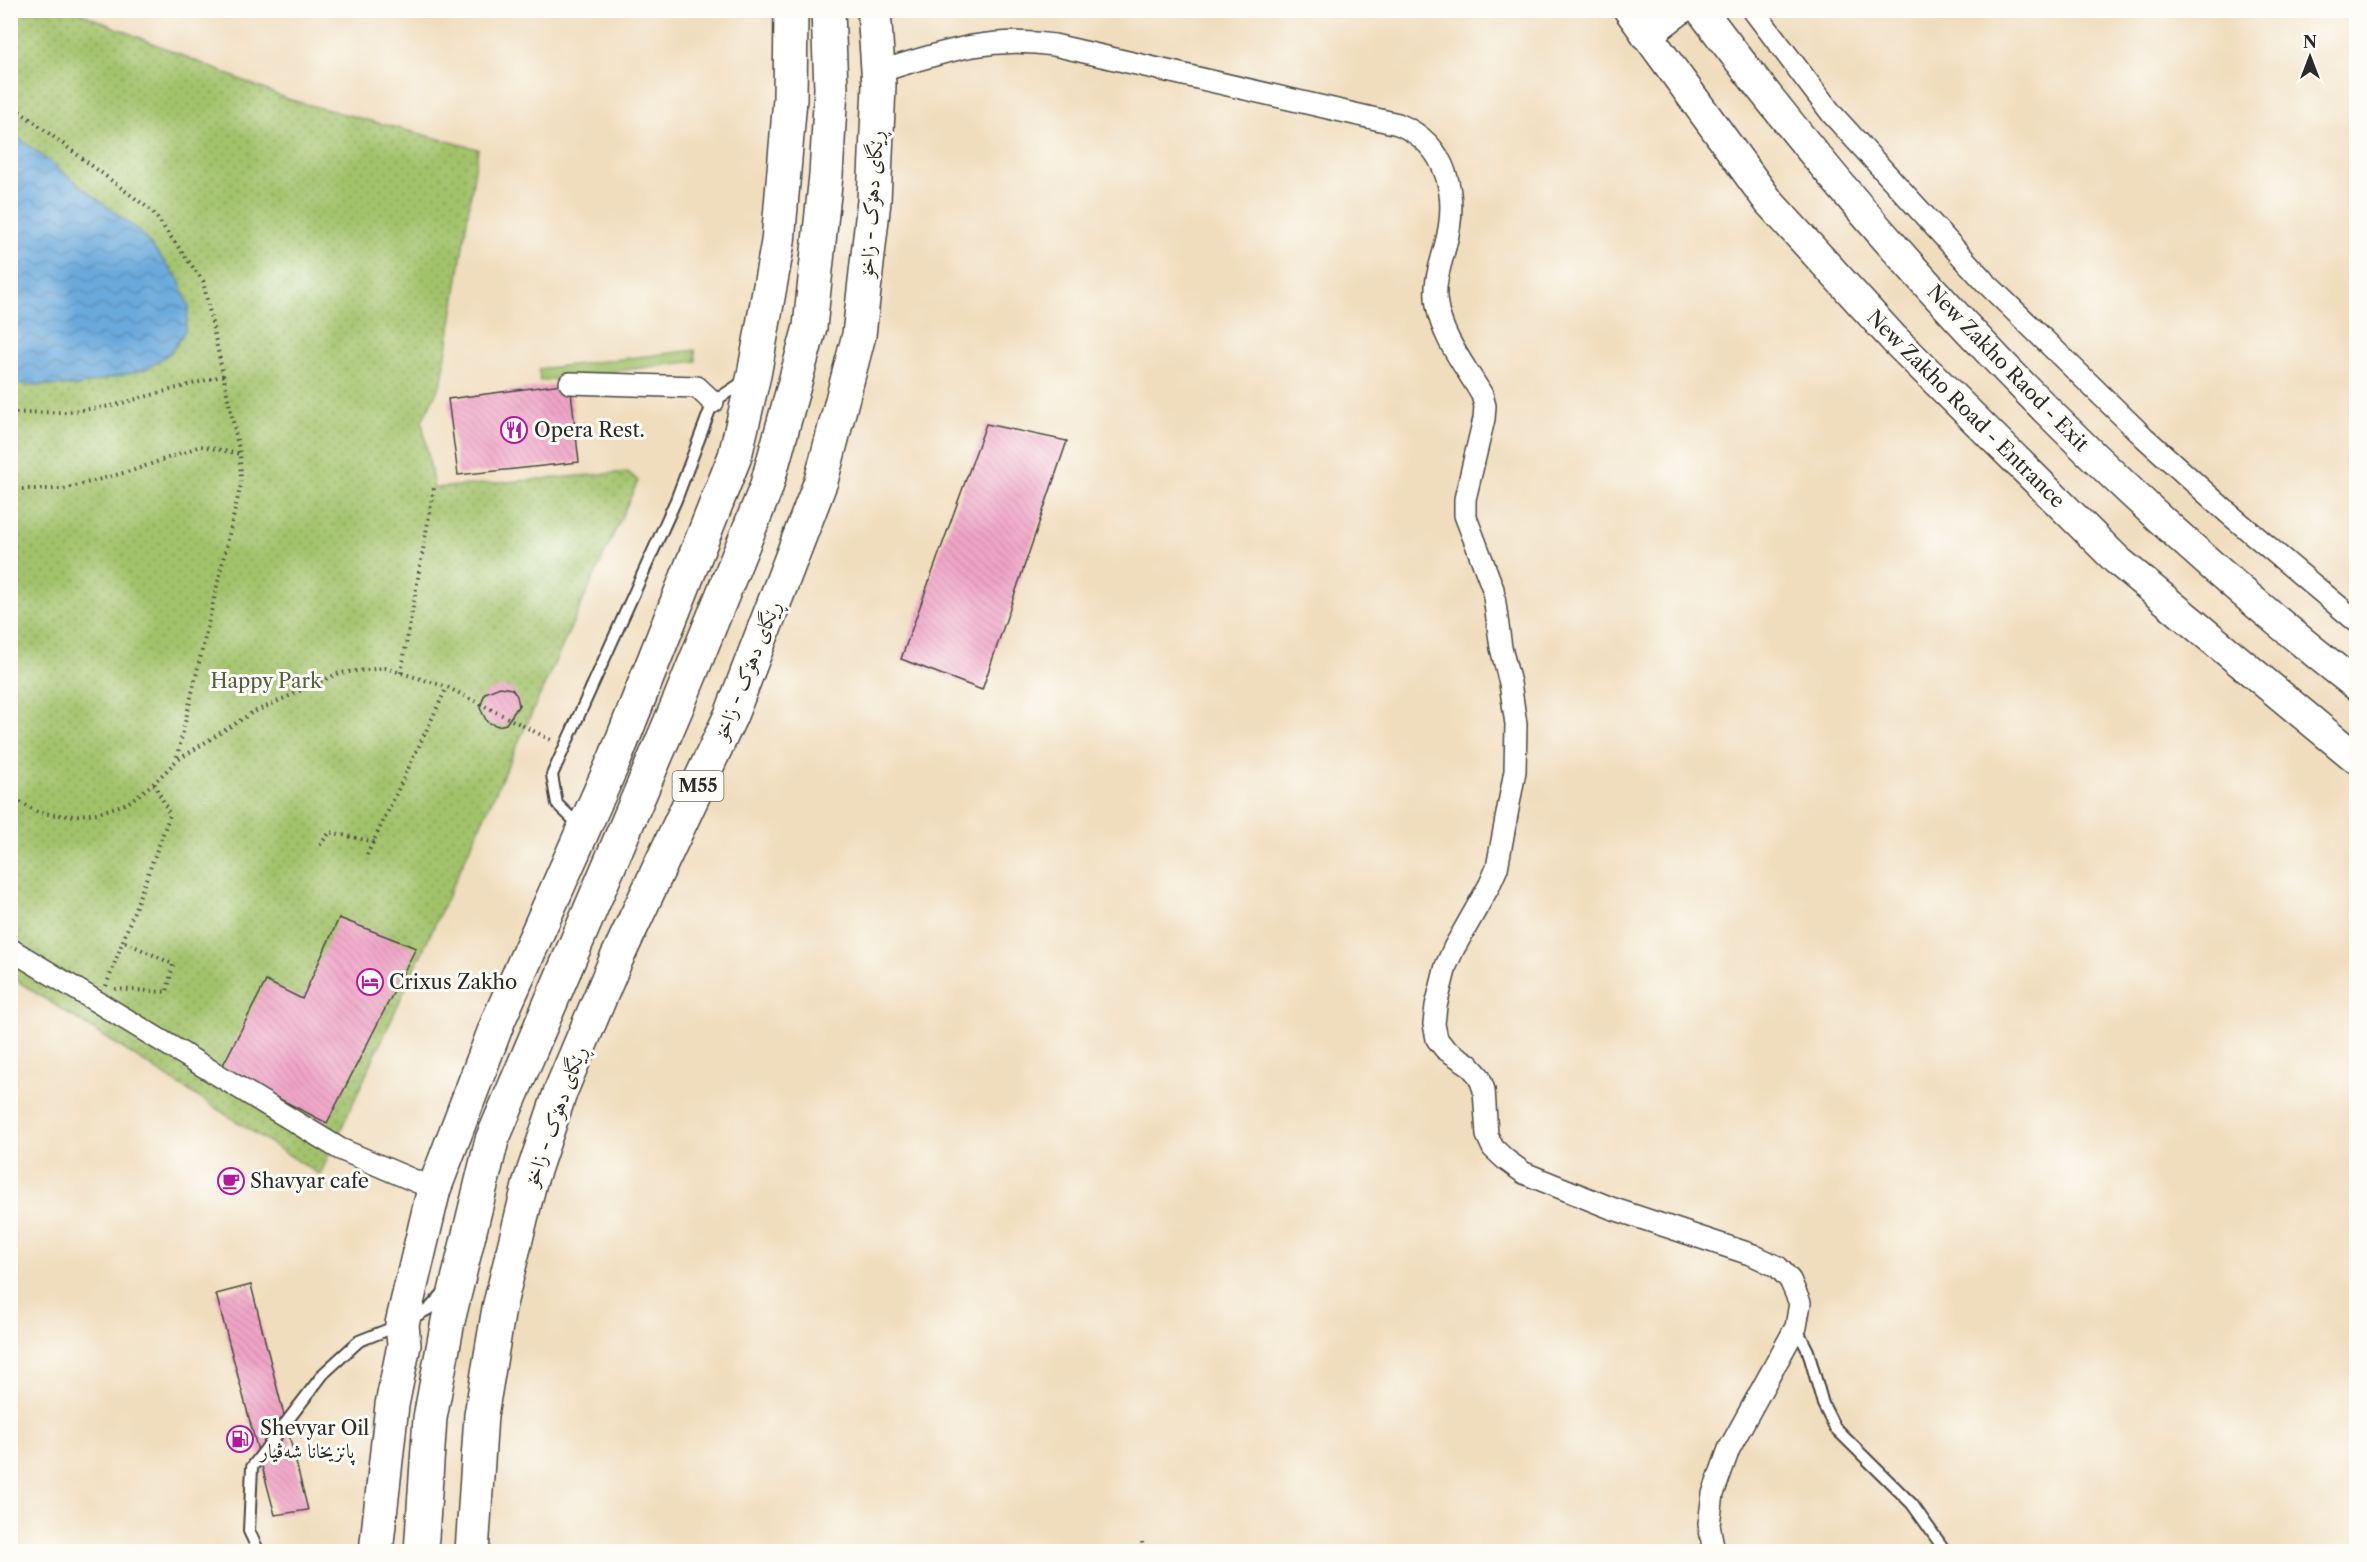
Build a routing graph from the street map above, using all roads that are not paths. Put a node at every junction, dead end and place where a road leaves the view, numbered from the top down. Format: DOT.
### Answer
graph roads {
  1 [pos="791,10"];
  2 [pos="828,10"];
  3 [pos="874,10"];
  4 [pos="1629,10"];
  5 [pos="1679,10"];
  6 [pos="1701,10"];
  7 [pos="1753,10"];
  8 [pos="1646,35"];
  9 [pos="878,72"];
  10 [pos="778,242"];
  11 [pos="819,247"];
  12 [pos="754,375"];
  13 [pos="570,383"];
  14 [pos="713,402"];
  15 [pos="2356,621"];
  16 [pos="2356,685"];
  17 [pos="2356,758"];
  18 [pos="583,828"];
  19 [pos="10,949"];
  20 [pos="434,1189"];
  21 [pos="460,1276"];
  22 [pos="402,1324"];
  23 [pos="1796,1327"];
  24 [pos="259,1551"];
  25 [pos="376,1551"];
  26 [pos="421,1551"];
  27 [pos="472,1551"];
  28 [pos="1714,1551"];
  29 [pos="1946,1551"];
  1 -- 10 [label="highway"];
  2 -- 11 [label="highway, M55"];
  3 -- 9 [label="highway, ڕێگای دهۆک - زاخۆ / M55"];
  4 -- 8 [label="main road, New Zakho Road - Entrance"];
  5 -- 8 [label="main road"];
  6 -- 16 [label="main road, New Zakho Raod - Exit"];
  7 -- 15 [label="street"];
  8 -- 17 [label="main road, New Zakho Road - Entrance"];
  9 -- 23 [label="street"];
  9 -- 27 [label="highway, ڕێگای دهۆک - زاخۆ / M55"];
  10 -- 11 [label="highway"];
  10 -- 12 [label="highway"];
  11 -- 21 [label="highway, M55"];
  12 -- 14 [label="lane"];
  12 -- 18 [label="highway"];
  13 -- 14 [label="street"];
  14 -- 18 [label="lane"];
  18 -- 20 [label="highway"];
  19 -- 20 [label="street"];
  20 -- 22 [label="highway"];
  21 -- 22 [label="lane"];
  21 -- 26 [label="highway, M55"];
  22 -- 24 [label="lane"];
  22 -- 25 [label="highway"];
  23 -- 28 [label="street"];
  23 -- 29 [label="lane"];
}
